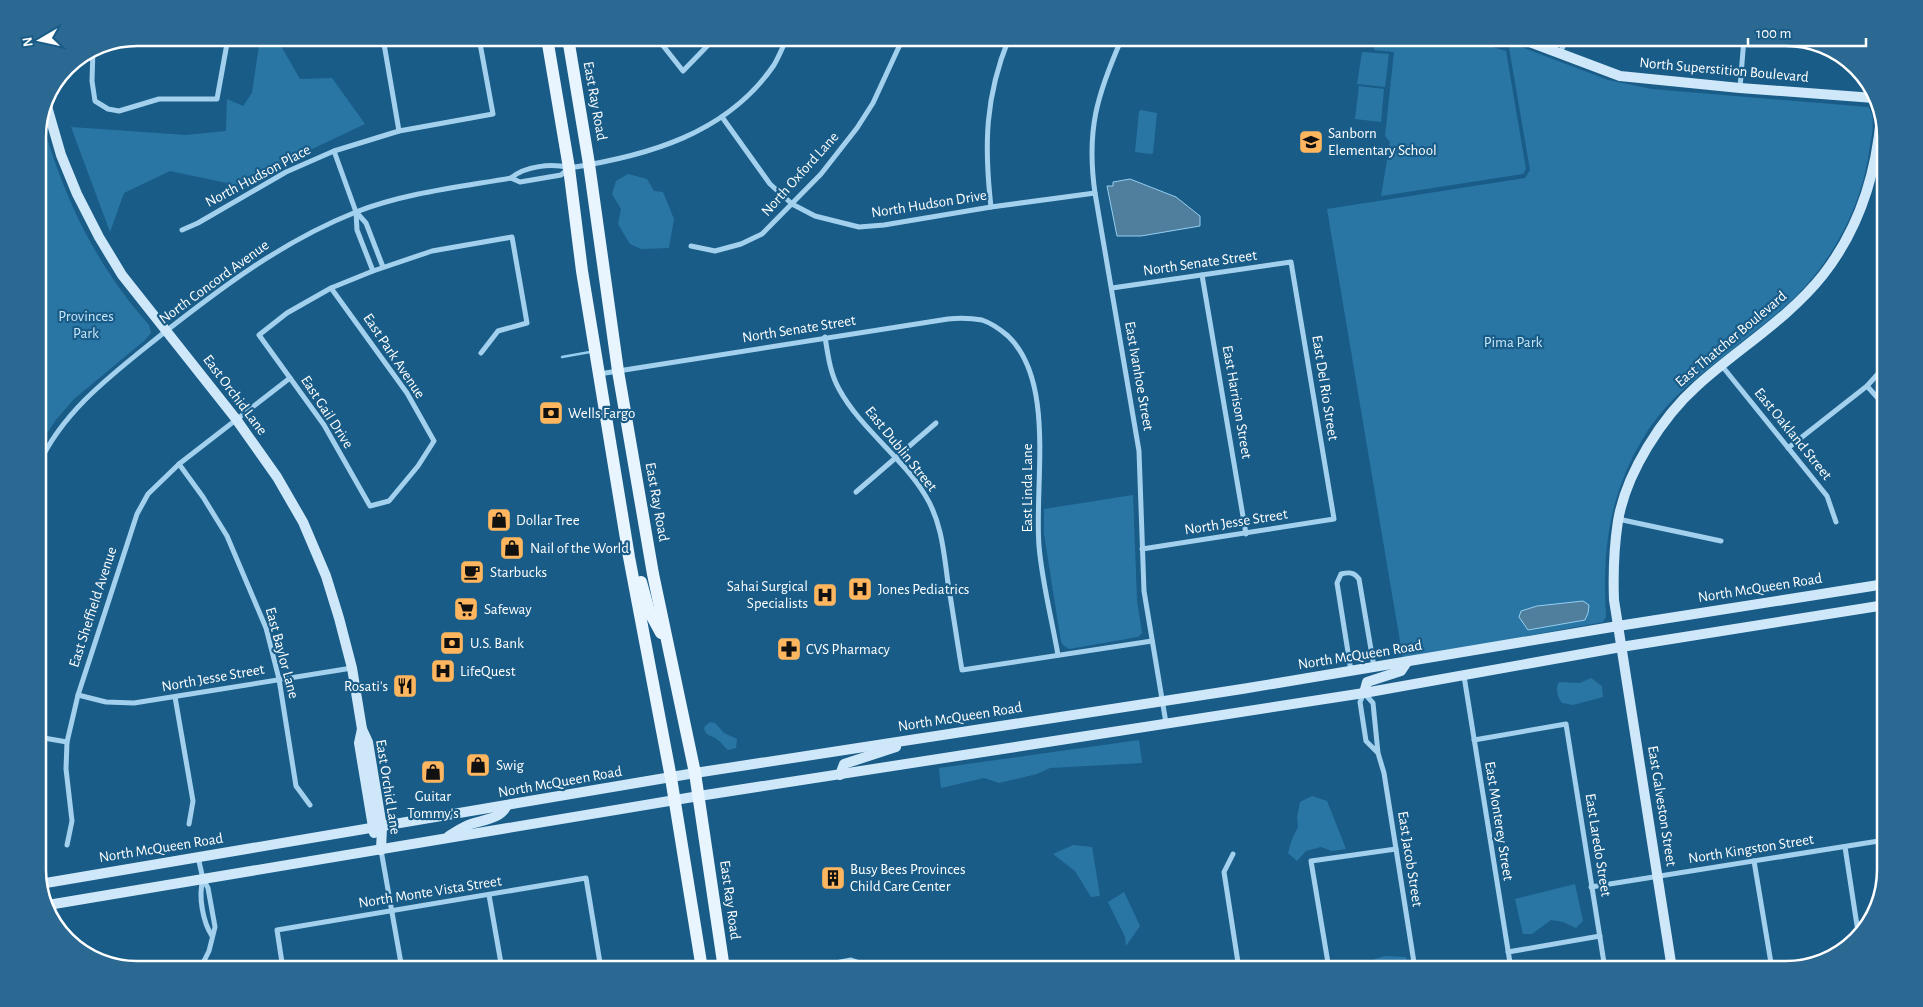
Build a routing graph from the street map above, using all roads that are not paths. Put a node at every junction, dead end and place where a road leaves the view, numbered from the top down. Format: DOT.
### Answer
graph roads {
  1 [pos="227,46"];
  2 [pos="384,46"];
  3 [pos="480,46"];
  4 [pos="548,46"];
  5 [pos="569,46"];
  6 [pos="663,46"];
  7 [pos="707,46"];
  8 [pos="783,46"];
  9 [pos="899,46"];
  10 [pos="1006,46"];
  11 [pos="1119,46"];
  12 [pos="1540,46"];
  13 [pos="1563,46"];
  14 [pos="1743,46"];
  15 [pos="1560,53"];
  16 [pos="93,59"];
  17 [pos="1740,88"];
  18 [pos="1867,97"];
  19 [pos="722,118"];
  20 [pos="48,119"];
  21 [pos="399,130"];
  22 [pos="1877,150"];
  23 [pos="334,151"];
  24 [pos="589,164"];
  25 [pos="569,168"];
  26 [pos="511,178"];
  27 [pos="1095,193"];
  28 [pos="792,204"];
  29 [pos="991,207"];
  30 [pos="356,212"];
  31 [pos="182,230"];
  32 [pos="691,246"];
  33 [pos="1291,262"];
  34 [pos="382,267"];
  35 [pos="372,271"];
  36 [pos="1202,275"];
  37 [pos="331,288"];
  38 [pos="1112,288"];
  39 [pos="1002,330"];
  40 [pos="166,331"];
  41 [pos="825,337"];
  42 [pos="481,354"];
  43 [pos="1722,366"];
  44 [pos="618,371"];
  45 [pos="599,374"];
  46 [pos="1877,375"];
  47 [pos="290,378"];
  48 [pos="1867,386"];
  49 [pos="1877,397"];
  50 [pos="236,420"];
  51 [pos="936,423"];
  52 [pos="46,447"];
  53 [pos="1788,448"];
  54 [pos="896,458"];
  55 [pos="179,464"];
  56 [pos="856,492"];
  57 [pos="370,506"];
  58 [pos="1334,519"];
  59 [pos="1618,519"];
  60 [pos="1836,522"];
  61 [pos="1246,534"];
  62 [pos="1721,541"];
  63 [pos="1142,549"];
  64 [pos="629,557"];
  65 [pos="1877,585"];
  66 [pos="1877,606"];
  67 [pos="1618,626"];
  68 [pos="1152,641"];
  69 [pos="667,644"];
  70 [pos="1621,648"];
  71 [pos="1058,655"];
  72 [pos="1407,662"];
  73 [pos="352,668"];
  74 [pos="1374,668"];
  75 [pos="1351,672"];
  76 [pos="1464,676"];
  77 [pos="279,679"];
  78 [pos="1364,693"];
  79 [pos="78,695"];
  80 [pos="175,697"];
  81 [pos="1162,702"];
  82 [pos="1166,724"];
  83 [pos="46,738"];
  84 [pos="913,740"];
  85 [pos="1474,740"];
  86 [pos="67,742"];
  87 [pos="1378,753"];
  88 [pos="695,774"];
  89 [pos="840,775"];
  90 [pos="670,778"];
  91 [pos="699,796"];
  92 [pos="674,800"];
  93 [pos="310,805"];
  94 [pos="507,806"];
  95 [pos="189,824"];
  96 [pos="377,828"];
  97 [pos="442,840"];
  98 [pos="1877,842"];
  99 [pos="67,845"];
  100 [pos="1845,847"];
  101 [pos="1396,849"];
  102 [pos="381,850"];
  103 [pos="1233,854"];
  104 [pos="198,857"];
  105 [pos="1754,861"];
  106 [pos="1658,876"];
  107 [pos="203,879"];
  108 [pos="47,883"];
  109 [pos="1591,887"];
  110 [pos="489,895"];
  111 [pos="53,904"];
  112 [pos="392,910"];
  113 [pos="1857,926"];
  114 [pos="1600,936"];
  115 [pos="1508,952"];
  116 [pos="204,961"];
  117 [pos="282,961"];
  118 [pos="400,961"];
  119 [pos="500,961"];
  120 [pos="600,961"];
  121 [pos="701,961"];
  122 [pos="723,961"];
  123 [pos="1238,961"];
  124 [pos="1328,961"];
  125 [pos="1414,961"];
  126 [pos="1510,961"];
  127 [pos="1604,961"];
  128 [pos="1671,961"];
  129 [pos="1771,961"];
  1 -- 16 [label="street"];
  2 -- 21 [label="street"];
  3 -- 21 [label="street, North Hudson Place"];
  4 -- 25 [label="main road"];
  5 -- 24 [label="main road, East Ray Road"];
  6 -- 7 [label="street"];
  8 -- 19 [label="street, North Concord Avenue"];
  9 -- 28 [label="street, North Oxford Lane"];
  10 -- 29 [label="street"];
  11 -- 27 [label="street, East Ivanhoe Street"];
  12 -- 15 [label="main road, North Superstition Boulevard"];
  13 -- 15 [label="street"];
  14 -- 17 [label="street"];
  15 -- 17 [label="main road, North Superstition Boulevard"];
  17 -- 18 [label="main road, North Superstition Boulevard"];
  19 -- 24 [label="street, North Concord Avenue"];
  19 -- 28 [label="street, North Hudson Drive"];
  20 -- 40 [label="main road, East Orchid Lane"];
  21 -- 23 [label="street, North Hudson Place"];
  22 -- 43 [label="main road, East Thatcher Boulevard"];
  23 -- 30 [label="street"];
  23 -- 31 [label="street, North Hudson Place"];
  24 -- 25 [label="street, North Concord Avenue"];
  24 -- 44 [label="main road, East Ray Road"];
  25 -- 26 [label="street, North Concord Avenue"];
  25 -- 26 [label="street, North Concord Avenue"];
  25 -- 45 [label="main road"];
  26 -- 30 [label="street, North Concord Avenue"];
  27 -- 29 [label="street, North Hudson Drive"];
  27 -- 38 [label="street, East Ivanhoe Street"];
  28 -- 29 [label="street, North Hudson Drive"];
  28 -- 32 [label="street, North Oxford Lane"];
  30 -- 34 [label="street"];
  30 -- 35 [label="street"];
  30 -- 40 [label="street, North Concord Avenue"];
  33 -- 36 [label="street, North Senate Street"];
  33 -- 58 [label="street, East Del Rio Street"];
  34 -- 35 [label="street"];
  34 -- 42 [label="street"];
  35 -- 37 [label="street"];
  36 -- 38 [label="street, North Senate Street"];
  36 -- 61 [label="street, East Harrison Street"];
  37 -- 47 [label="street, East Gail Drive"];
  37 -- 57 [label="street, East Park Avenue"];
  38 -- 63 [label="street, East Ivanhoe Street"];
  39 -- 41 [label="street, North Senate Street"];
  39 -- 71 [label="street, East Linda Lane"];
  40 -- 50 [label="main road, East Orchid Lane"];
  40 -- 52 [label="street, North Concord Avenue"];
  41 -- 44 [label="street, North Senate Street"];
  41 -- 54 [label="street, East Dublin Street"];
  43 -- 53 [label="street, East Oakland Street"];
  43 -- 59 [label="main road, East Thatcher Boulevard"];
  44 -- 45 [label="street, North Senate Street"];
  44 -- 69 [label="main road, East Ray Road"];
  45 -- 64 [label="main road"];
  46 -- 48 [label="street"];
  47 -- 50 [label="street"];
  47 -- 57 [label="street, East Gail Drive"];
  48 -- 49 [label="street"];
  48 -- 53 [label="street"];
  50 -- 55 [label="street, East Sheffield Avenue"];
  50 -- 73 [label="main road, East Orchid Lane"];
  51 -- 54 [label="street"];
  53 -- 60 [label="street, East Oakland Street"];
  54 -- 56 [label="street"];
  54 -- 71 [label="street, East Dublin Street"];
  55 -- 77 [label="street, East Baylor Lane"];
  55 -- 79 [label="street, East Sheffield Avenue"];
  58 -- 61 [label="street, North Jesse Street"];
  59 -- 62 [label="street"];
  59 -- 67 [label="main road, East Thatcher Boulevard"];
  61 -- 63 [label="street, North Jesse Street"];
  63 -- 68 [label="street, East Ivanhoe Street"];
  64 -- 69 [label="main road"];
  64 -- 90 [label="main road"];
  65 -- 67 [label="main road, North McQueen Road"];
  66 -- 70 [label="main road"];
  67 -- 70 [label="main road, East Thatcher Boulevard"];
  67 -- 72 [label="main road, North McQueen Road"];
  68 -- 71 [label="street"];
  68 -- 81 [label="street, East Ivanhoe Street"];
  69 -- 88 [label="main road, East Ray Road"];
  70 -- 76 [label="main road"];
  70 -- 106 [label="main road, East Galveston Street"];
  72 -- 74 [label="main road, North McQueen Road"];
  72 -- 78 [label="main road"];
  73 -- 77 [label="street, North Jesse Street"];
  73 -- 96 [label="main road, East Orchid Lane"];
  74 -- 75 [label="main road, North McQueen Road"];
  74 -- 75 [label="street"];
  75 -- 81 [label="main road, North McQueen Road"];
  76 -- 78 [label="main road"];
  76 -- 85 [label="street, East Monterey Street"];
  77 -- 80 [label="street, North Jesse Street"];
  77 -- 93 [label="street, East Baylor Lane"];
  78 -- 82 [label="main road"];
  78 -- 87 [label="street, East Jacob Street"];
  78 -- 87 [label="street, East Jacob Street"];
  79 -- 80 [label="street, North Jesse Street"];
  79 -- 86 [label="street, East Sheffield Avenue"];
  80 -- 95 [label="street"];
  81 -- 82 [label="street, East Ivanhoe Street"];
  81 -- 84 [label="main road, North McQueen Road"];
  82 -- 89 [label="main road"];
  83 -- 86 [label="street"];
  84 -- 88 [label="main road, North McQueen Road"];
  84 -- 89 [label="main road"];
  85 -- 109 [label="street, East Laredo Street"];
  85 -- 115 [label="street, East Monterey Street"];
  86 -- 99 [label="street, East Sheffield Avenue"];
  87 -- 101 [label="street, East Jacob Street"];
  88 -- 90 [label="main road, North McQueen Road"];
  88 -- 91 [label="main road, East Ray Road"];
  89 -- 91 [label="main road"];
  90 -- 92 [label="main road"];
  90 -- 94 [label="main road, North McQueen Road"];
  91 -- 92 [label="main road"];
  91 -- 122 [label="main road, East Ray Road"];
  92 -- 97 [label="main road"];
  92 -- 121 [label="main road"];
  94 -- 96 [label="main road, North McQueen Road"];
  94 -- 97 [label="main road"];
  96 -- 102 [label="main road, East Orchid Lane"];
  96 -- 104 [label="main road, North McQueen Road"];
  97 -- 102 [label="main road"];
  98 -- 100 [label="street, North Kingston Street"];
  100 -- 105 [label="street, North Kingston Street"];
  100 -- 113 [label="street"];
  101 -- 124 [label="street"];
  101 -- 125 [label="street, East Jacob Street"];
  102 -- 107 [label="main road"];
  102 -- 112 [label="street, East Orchid Lane"];
  103 -- 123 [label="street"];
  104 -- 107 [label="street"];
  104 -- 108 [label="main road, North McQueen Road"];
  105 -- 106 [label="street, North Kingston Street"];
  105 -- 129 [label="street"];
  106 -- 109 [label="street, North Kingston Street"];
  106 -- 128 [label="main road, East Galveston Street"];
  107 -- 111 [label="main road"];
  107 -- 116 [label="street"];
  109 -- 114 [label="street, East Laredo Street"];
  110 -- 112 [label="street, North Monte Vista Street"];
  110 -- 119 [label="street"];
  110 -- 120 [label="street, North Monte Vista Street"];
  112 -- 117 [label="street, North Monte Vista Street"];
  112 -- 118 [label="street, East Orchid Lane"];
  114 -- 115 [label="street"];
  114 -- 127 [label="street, East Laredo Street"];
  115 -- 126 [label="street, East Monterey Street"];
}
